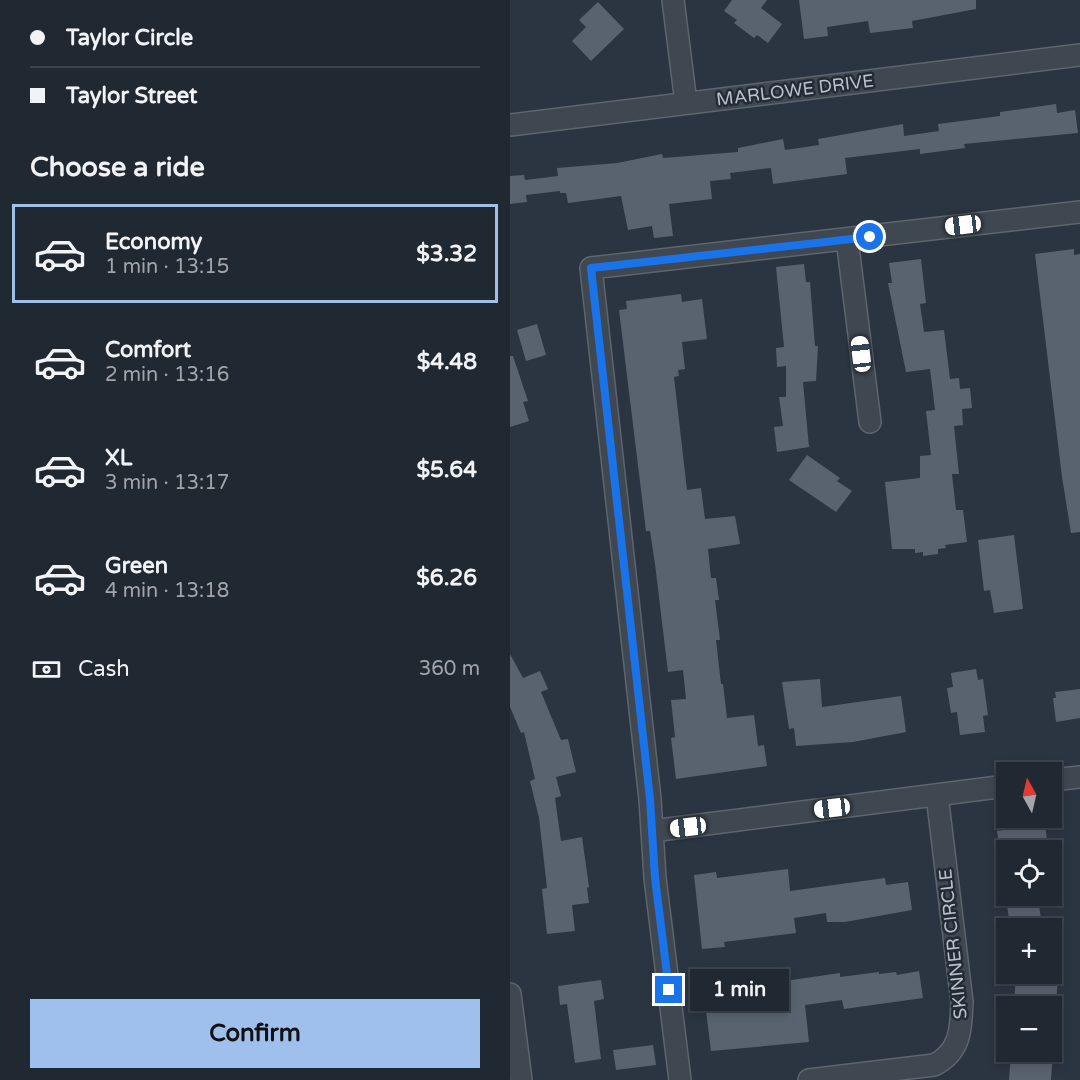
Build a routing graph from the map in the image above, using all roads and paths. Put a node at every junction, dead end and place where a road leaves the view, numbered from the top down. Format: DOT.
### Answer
graph roads {
  1 [pos="673,0"];
  2 [pos="1080,55"];
  3 [pos="686,104"];
  4 [pos="510,124"];
  5 [pos="1080,212"];
  6 [pos="847,239"];
  7 [pos="870,422"];
  8 [pos="1080,777"];
  9 [pos="1062,779"];
  10 [pos="996,787"];
  11 [pos="937,795"];
  12 [pos="652,831"];
  13 [pos="510,994"];
  14 [pos="521,1080"];
  15 [pos="680,1080"];
  16 [pos="809,1080"];
  1 -- 3 [label="street"];
  2 -- 3 [label="street, MARLOWE DRIVE"];
  3 -- 4 [label="street, MARLOWE DRIVE"];
  5 -- 6 [label="street"];
  6 -- 7 [label="street"];
  6 -- 12 [label="street"];
  8 -- 9 [label="street"];
  10 -- 11 [label="street"];
  11 -- 12 [label="street"];
  11 -- 16 [label="street, SKINNER CIRCLE"];
  12 -- 15 [label="street"];
  13 -- 14 [label="street"];
}
